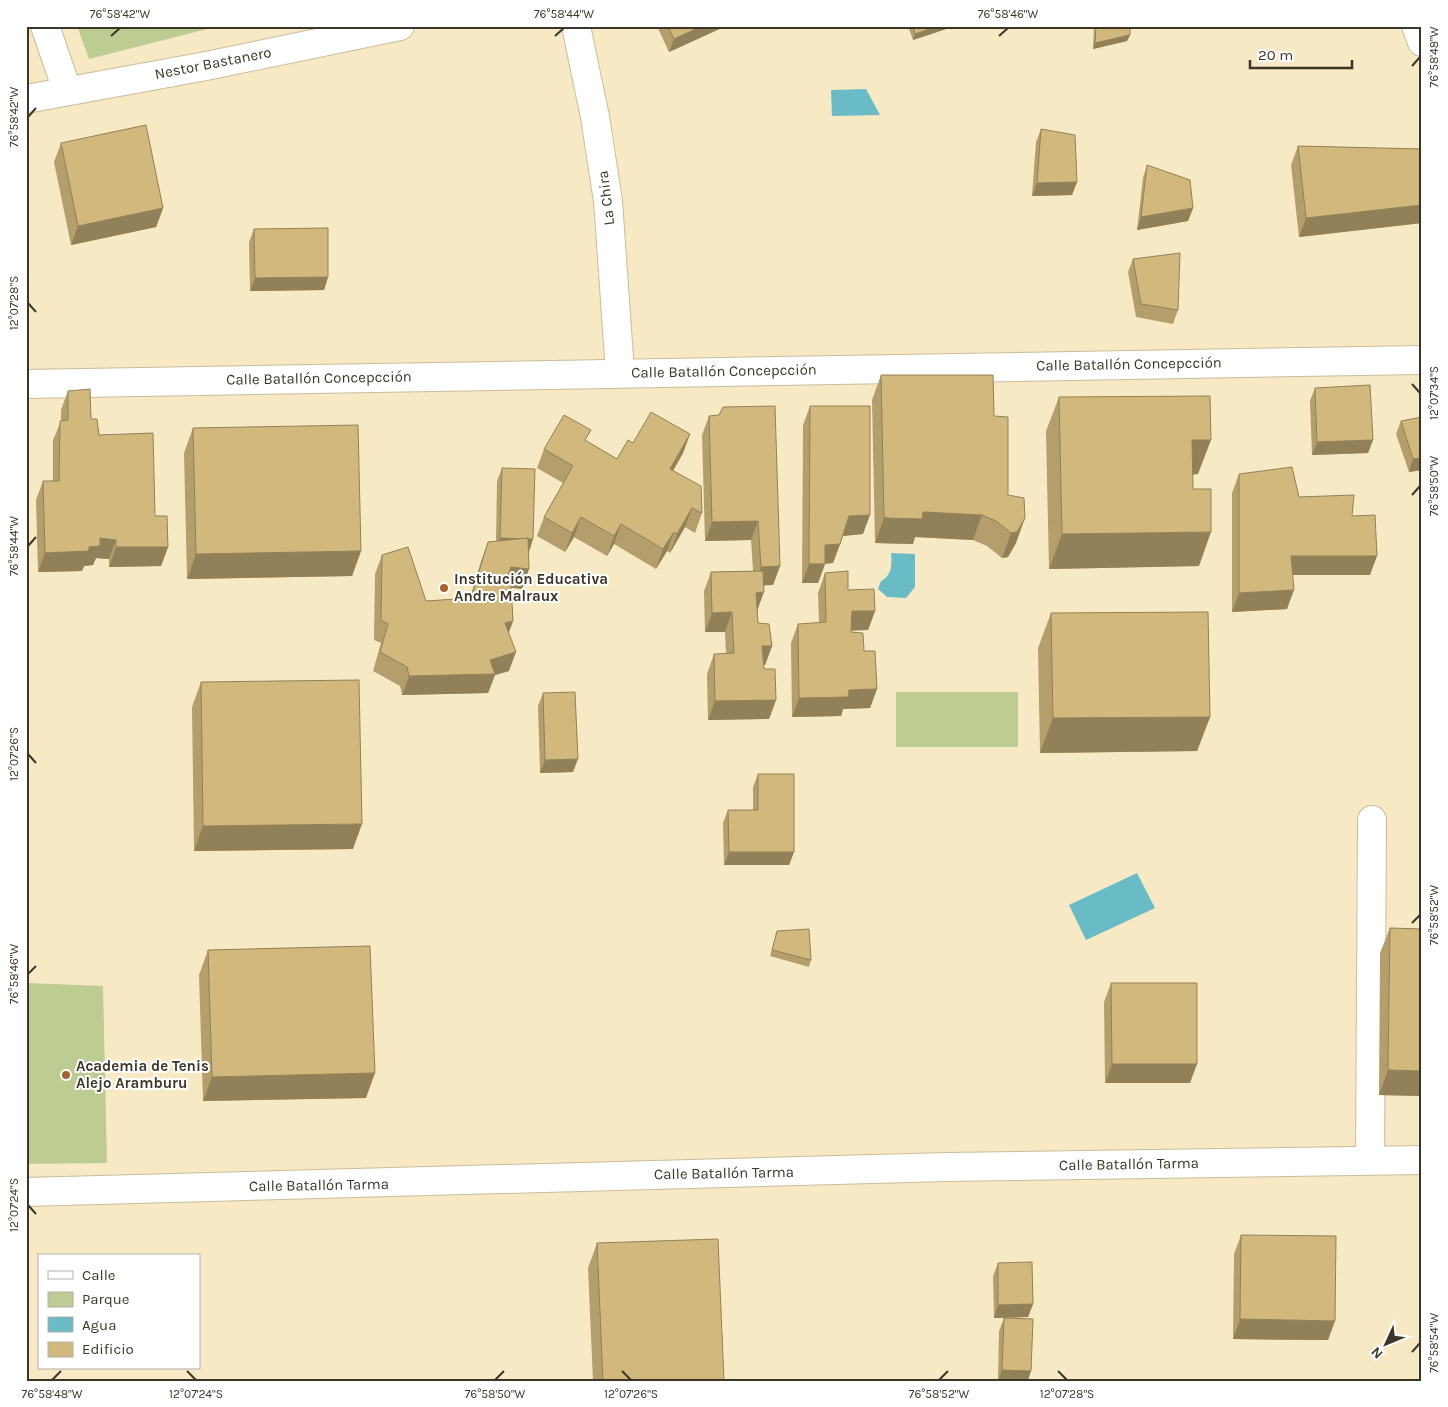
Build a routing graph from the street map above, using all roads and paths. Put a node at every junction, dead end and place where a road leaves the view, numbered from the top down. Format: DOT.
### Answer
graph roads {
  1 [pos="45,26"];
  2 [pos="400,26"];
  3 [pos="576,26"];
  4 [pos="1416,26"];
  5 [pos="295,36"];
  6 [pos="1422,42"];
  7 [pos="67,90"];
  8 [pos="26,99"];
  9 [pos="1422,360"];
  10 [pos="620,372"];
  11 [pos="26,384"];
  12 [pos="1372,820"];
  13 [pos="1370,1160"];
  14 [pos="1422,1160"];
  15 [pos="26,1192"];
  1 -- 7 [label="street"];
  2 -- 5 [label="street, Nestor Bastanero"];
  3 -- 10 [label="street, La Chira"];
  4 -- 6 [label="street"];
  5 -- 7 [label="street, Nestor Bastanero"];
  7 -- 8 [label="street, Nestor Bastanero"];
  9 -- 10 [label="street, Calle Batallón Concepcción"];
  10 -- 11 [label="street, Calle Batallón Concepcción"];
  12 -- 13 [label="street"];
  13 -- 14 [label="street, Calle Batallón Tarma"];
  13 -- 15 [label="street, Calle Batallón Tarma"];
}
